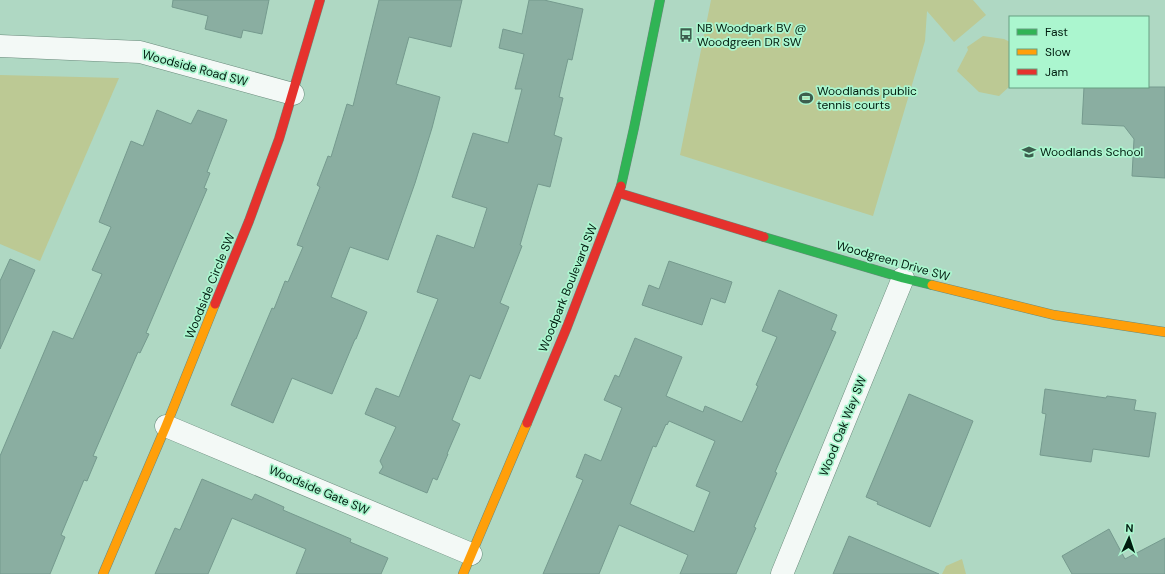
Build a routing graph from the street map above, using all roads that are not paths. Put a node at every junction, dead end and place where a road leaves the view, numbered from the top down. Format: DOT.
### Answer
graph roads {
  1 [pos="320,0"];
  2 [pos="660,0"];
  3 [pos="0,46"];
  4 [pos="293,94"];
  5 [pos="619,193"];
  6 [pos="903,278"];
  7 [pos="1165,332"];
  8 [pos="166,426"];
  9 [pos="471,554"];
  10 [pos="103,574"];
  11 [pos="463,574"];
  12 [pos="782,574"];
  1 -- 4 [label="street, Woodside Circle SW"];
  2 -- 5 [label="street, Woodpark Boulevard SW"];
  3 -- 4 [label="street, Woodside Road SW"];
  4 -- 8 [label="street, Woodside Circle SW"];
  5 -- 6 [label="street, Woodgreen Drive SW"];
  5 -- 9 [label="street, Woodpark Boulevard SW"];
  6 -- 7 [label="street, Woodgreen Drive SW"];
  6 -- 12 [label="street, Wood Oak Way SW"];
  8 -- 9 [label="street, Woodside Gate SW"];
  8 -- 10 [label="street, Woodside Circle SW"];
  9 -- 11 [label="street, Woodpark Boulevard SW"];
}
